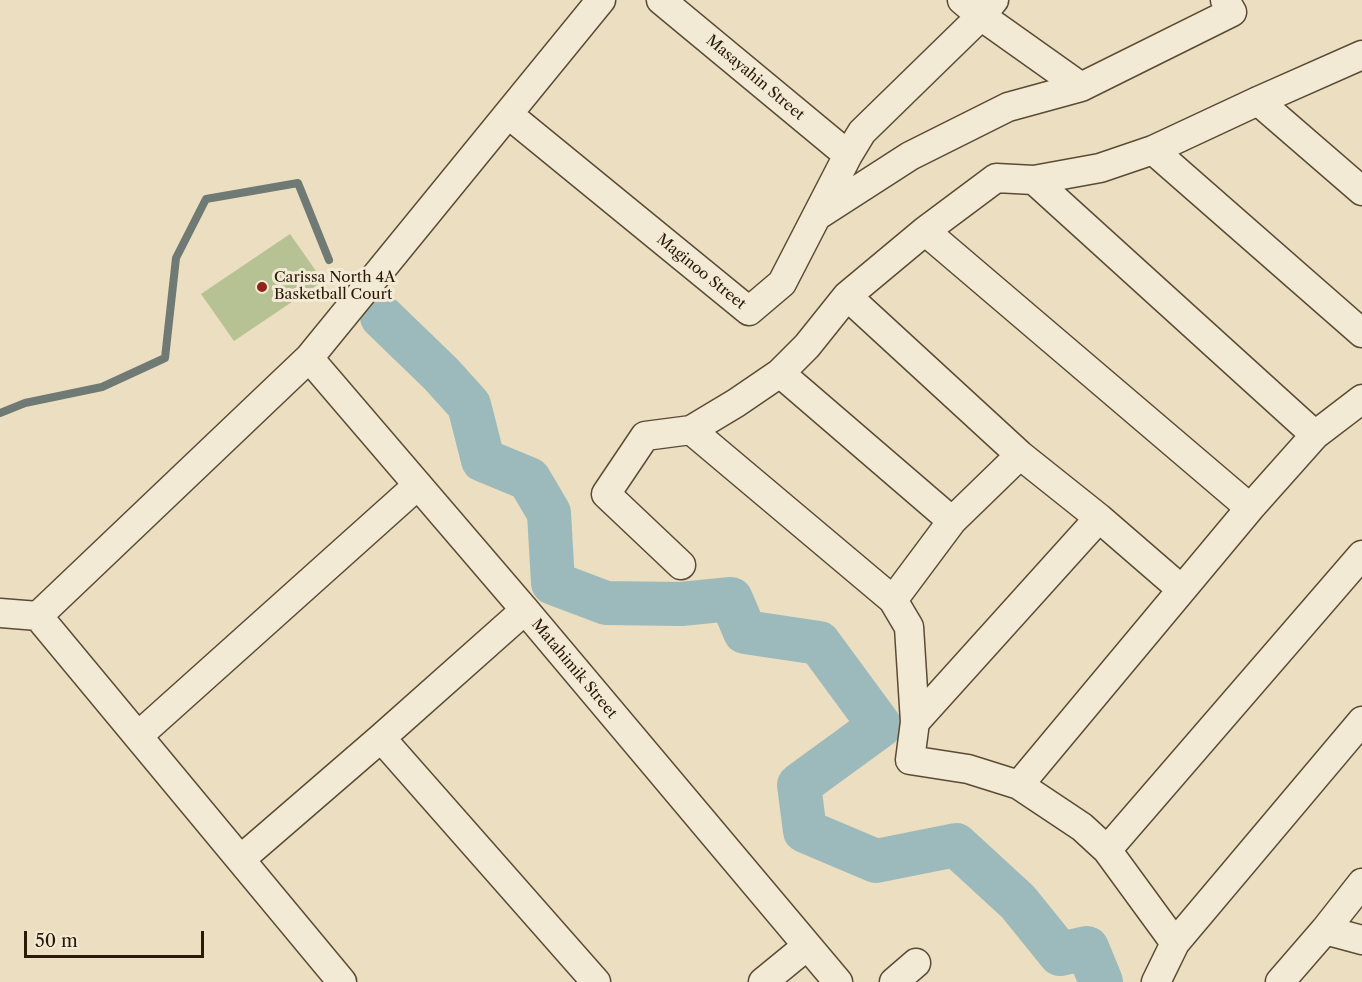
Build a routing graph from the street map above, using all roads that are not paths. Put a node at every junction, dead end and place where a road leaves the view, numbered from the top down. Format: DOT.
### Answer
graph roads {
  1 [pos="601,0"];
  2 [pos="661,0"];
  3 [pos="979,5"];
  4 [pos="1228,6"];
  5 [pos="1362,55"];
  6 [pos="1081,87"];
  7 [pos="1258,101"];
  8 [pos="508,114"];
  9 [pos="1153,150"];
  10 [pos="848,155"];
  11 [pos="1034,180"];
  12 [pos="1362,191"];
  13 [pos="817,215"];
  14 [pos="925,231"];
  15 [pos="847,297"];
  16 [pos="1362,333"];
  17 [pos="309,358"];
  18 [pos="780,373"];
  19 [pos="1362,399"];
  20 [pos="691,430"];
  21 [pos="1315,435"];
  22 [pos="1020,455"];
  23 [pos="418,485"];
  24 [pos="1250,508"];
  25 [pos="1099,518"];
  26 [pos="952,521"];
  27 [pos="1362,555"];
  28 [pos="681,565"];
  29 [pos="1181,589"];
  30 [pos="893,600"];
  31 [pos="525,610"];
  32 [pos="0,613"];
  33 [pos="38,616"];
  34 [pos="915,722"];
  35 [pos="1362,722"];
  36 [pos="138,736"];
  37 [pos="381,738"];
  38 [pos="1019,785"];
  39 [pos="1107,850"];
  40 [pos="241,859"];
  41 [pos="1362,883"];
  42 [pos="1324,930"];
  43 [pos="1362,940"];
  44 [pos="1175,943"];
  45 [pos="807,946"];
  46 [pos="916,963"];
  47 [pos="342,982"];
  48 [pos="596,982"];
  49 [pos="763,982"];
  50 [pos="838,982"];
  51 [pos="894,982"];
  52 [pos="1156,982"];
  53 [pos="1280,982"];
  1 -- 8 [label="street"];
  2 -- 10 [label="street, Masayahin Street"];
  3 -- 6 [label="street"];
  3 -- 10 [label="street, Maginoo Street"];
  4 -- 6 [label="street"];
  5 -- 7 [label="street"];
  6 -- 13 [label="street"];
  7 -- 9 [label="street"];
  7 -- 12 [label="street"];
  8 -- 13 [label="street, Maginoo Street"];
  8 -- 17 [label="street"];
  9 -- 11 [label="street"];
  9 -- 16 [label="street"];
  10 -- 13 [label="street, Maginoo Street"];
  11 -- 14 [label="street"];
  11 -- 21 [label="street"];
  14 -- 15 [label="street"];
  14 -- 24 [label="street"];
  15 -- 18 [label="street"];
  15 -- 22 [label="street"];
  17 -- 23 [label="street, Matahimik Street"];
  17 -- 33 [label="street"];
  18 -- 20 [label="street"];
  18 -- 26 [label="street"];
  19 -- 21 [label="street"];
  20 -- 28 [label="street"];
  20 -- 30 [label="street"];
  21 -- 24 [label="street"];
  22 -- 25 [label="street"];
  22 -- 26 [label="street"];
  23 -- 31 [label="street, Matahimik Street"];
  23 -- 36 [label="street"];
  24 -- 29 [label="street"];
  25 -- 29 [label="street"];
  25 -- 34 [label="street"];
  26 -- 30 [label="street"];
  27 -- 39 [label="street"];
  29 -- 38 [label="street"];
  30 -- 34 [label="street"];
  31 -- 37 [label="street"];
  31 -- 45 [label="street, Matahimik Street"];
  32 -- 33 [label="street"];
  33 -- 36 [label="street"];
  34 -- 38 [label="street"];
  35 -- 44 [label="street"];
  36 -- 40 [label="street"];
  37 -- 40 [label="street"];
  37 -- 48 [label="street"];
  38 -- 39 [label="street"];
  39 -- 44 [label="street"];
  40 -- 47 [label="street"];
  41 -- 42 [label="street"];
  42 -- 43 [label="street"];
  42 -- 53 [label="street"];
  44 -- 52 [label="street"];
  45 -- 49 [label="street"];
  45 -- 50 [label="street, Matahimik Street"];
  46 -- 51 [label="street"];
}
